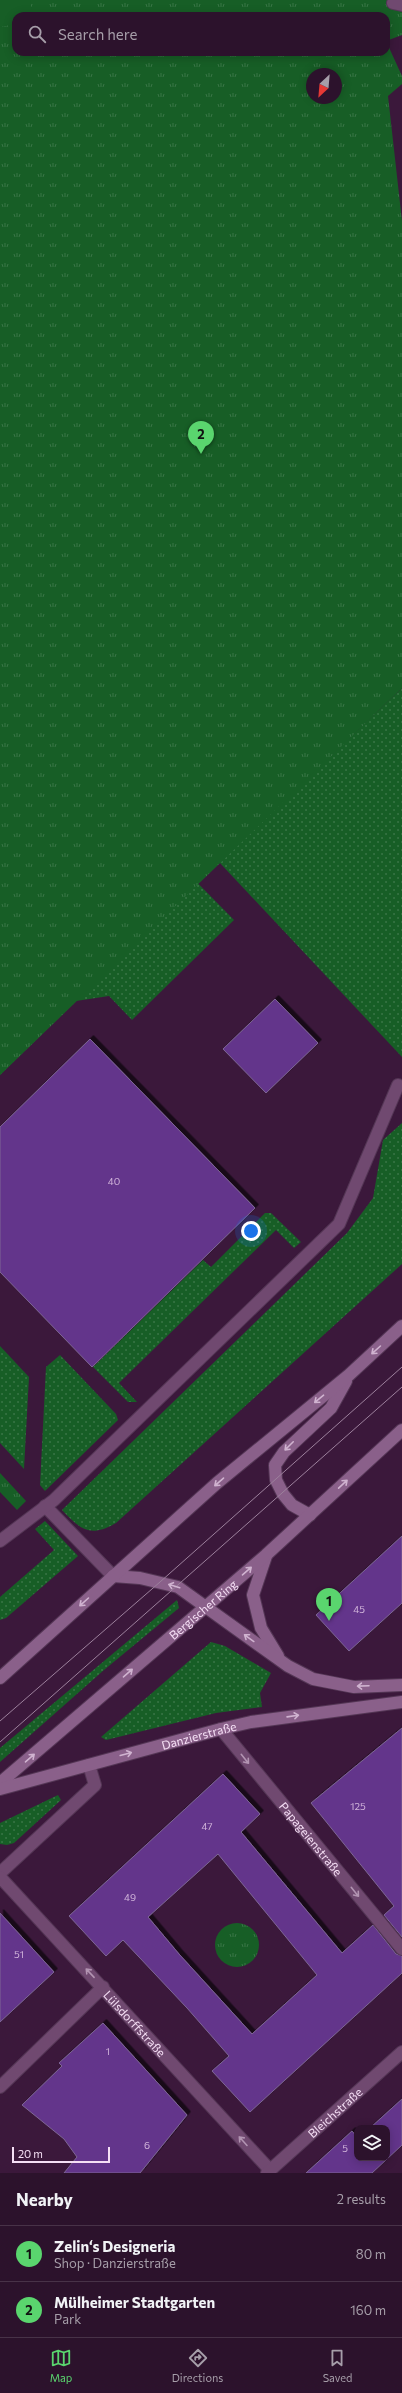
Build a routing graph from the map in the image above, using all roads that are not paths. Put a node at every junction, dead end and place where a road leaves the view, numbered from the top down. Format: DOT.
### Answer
graph roads {
  1 [pos="398,1086"];
  2 [pos="402,1326"];
  3 [pos="349,1374"];
  4 [pos="402,1430"];
  5 [pos="45,1506"];
  6 [pos="310,1515"];
  7 [pos="0,1541"];
  8 [pos="266,1555"];
  9 [pos="113,1576"];
  10 [pos="207,1606"];
  11 [pos="281,1660"];
  12 [pos="0,1678"];
  13 [pos="402,1685"];
  14 [pos="402,1702"];
  15 [pos="221,1729"];
  16 [pos="89,1765"];
  17 [pos="0,1783"];
  18 [pos="0,1789"];
  19 [pos="0,1873"];
  20 [pos="0,1877"];
  21 [pos="402,1949"];
  22 [pos="103,1987"];
  23 [pos="402,2052"];
  24 [pos="0,2087"];
  25 [pos="268,2171"];
  1 -- 5 [label="street"];
  2 -- 3 [label="main road, one-way"];
  3 -- 6 [label="main road, one-way"];
  3 -- 9 [label="main road, one-way"];
  6 -- 4 [label="main road, Bergischer Ring, one-way"];
  5 -- 7 [label="street"];
  5 -- 9 [label="street"];
  6 -- 8 [label="main road, Bergischer Ring"];
  10 -- 8 [label="main road, Bergischer Ring, one-way"];
  8 -- 11 [label="main road"];
  10 -- 9 [label="main road, one-way"];
  9 -- 12 [label="main road, one-way"];
  11 -- 10 [label="main road, one-way"];
  17 -- 10 [label="main road, Bergischer Ring, one-way"];
  13 -- 11 [label="main road, one-way"];
  15 -- 14 [label="main road, Danzierstraße, one-way"];
  16 -- 15 [label="main road, Danzierstraße, one-way"];
  15 -- 21 [label="street, Papageienstraße, one-way"];
  16 -- 18 [label="main road, Danzierstraße"];
  16 -- 19 [label="street"];
  22 -- 20 [label="street, Lülsdorffstraße, one-way"];
  22 -- 24 [label="street"];
  25 -- 22 [label="street, Lülsdorffstraße, one-way"];
  23 -- 25 [label="street, Bleichstraße"];
}
